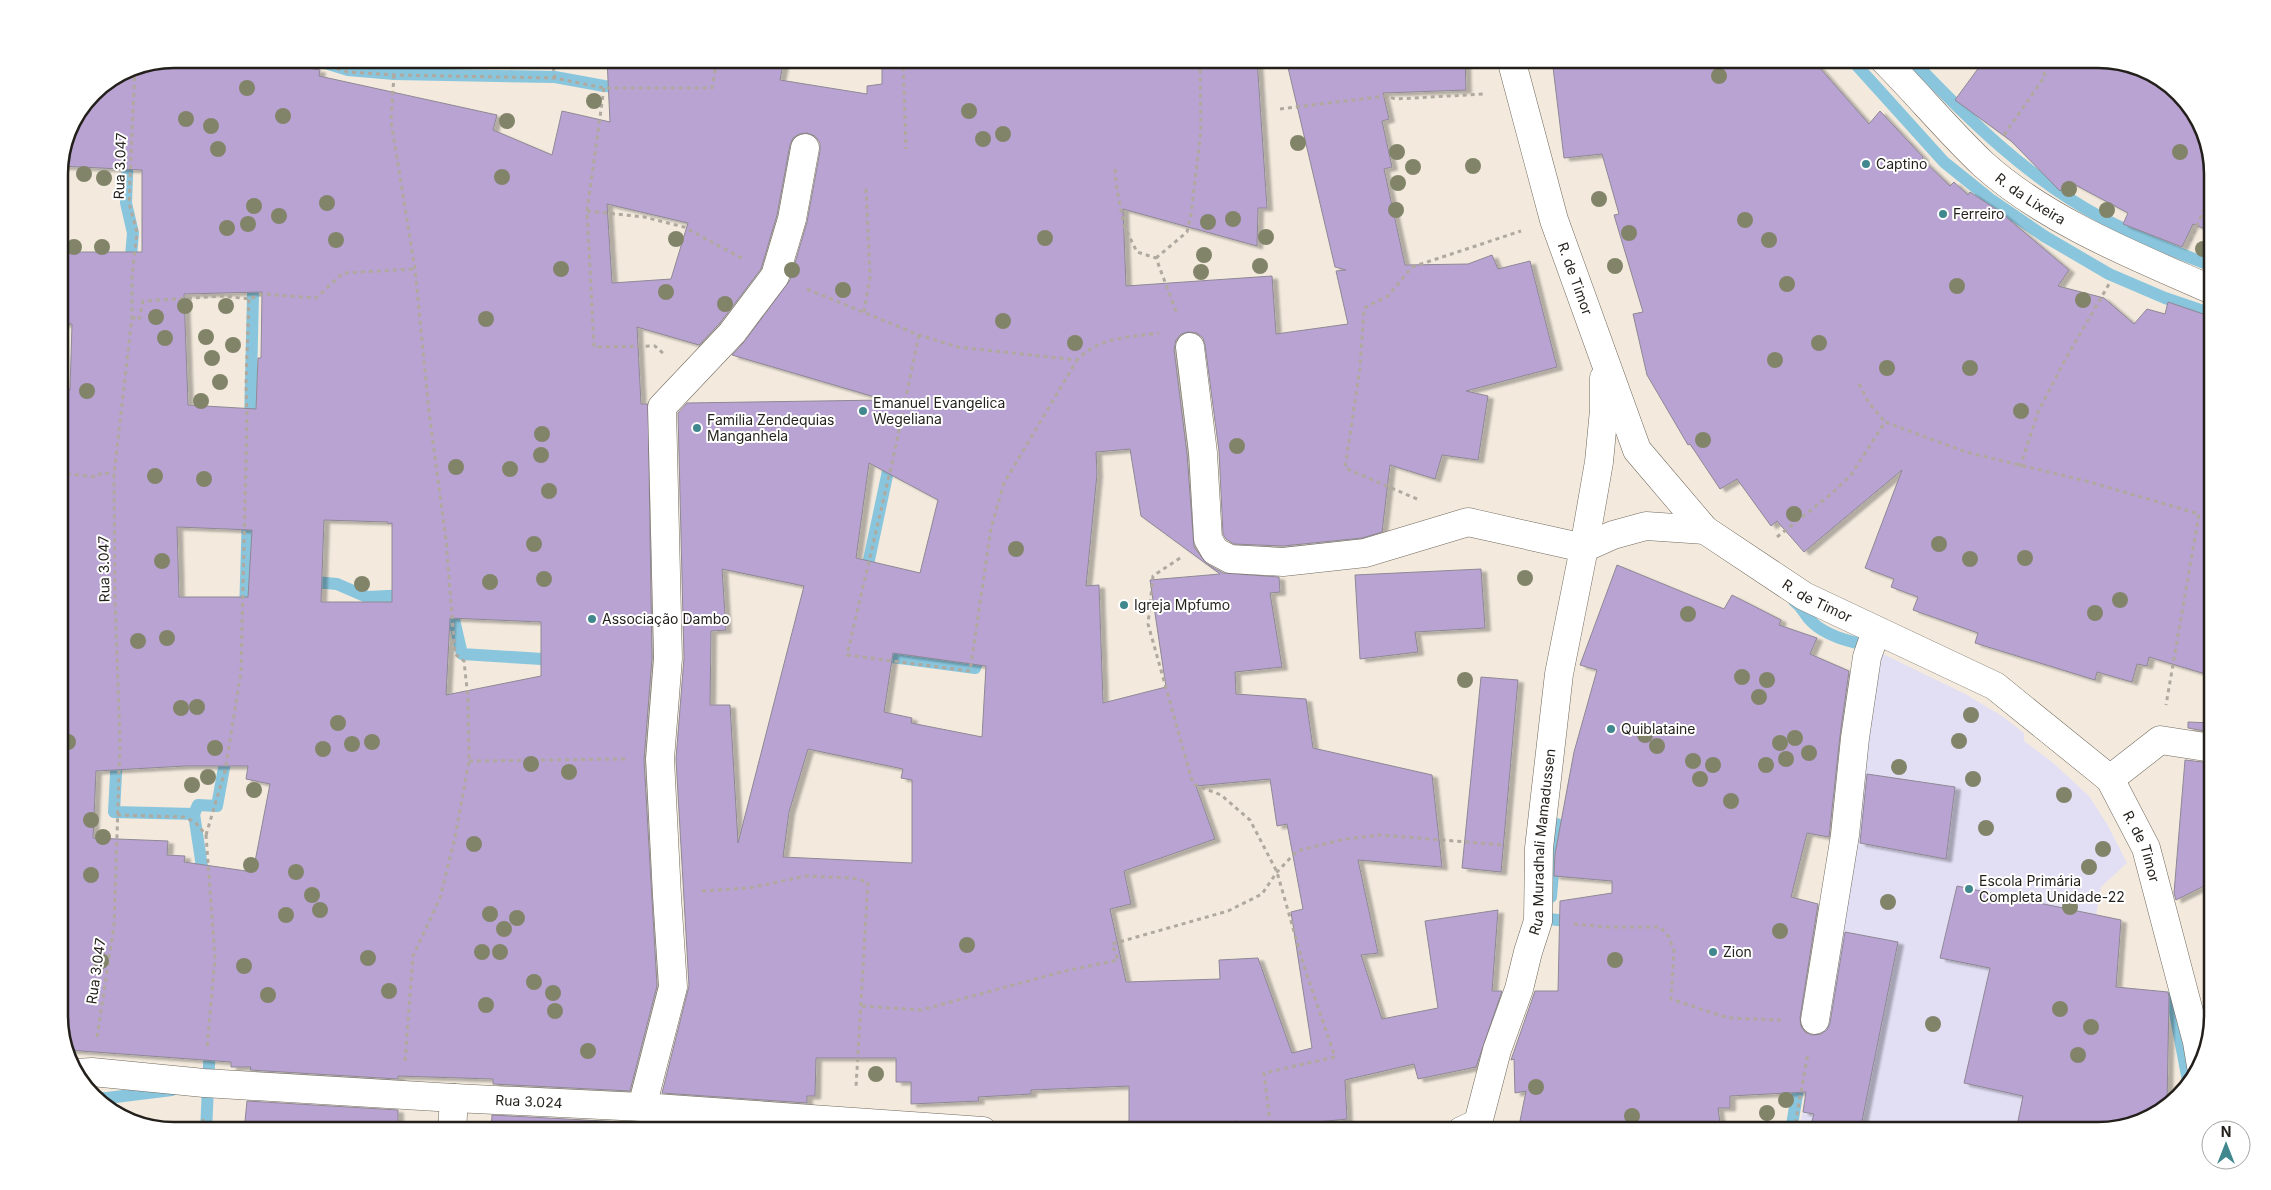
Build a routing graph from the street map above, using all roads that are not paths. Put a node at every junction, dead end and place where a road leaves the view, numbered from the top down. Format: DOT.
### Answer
graph roads {
  1 [pos="1513,68"];
  2 [pos="1892,68"];
  3 [pos="805,148"];
  4 [pos="2203,286"];
  5 [pos="1190,348"];
  6 [pos="1604,359"];
  7 [pos="1705,530"];
  8 [pos="1584,548"];
  9 [pos="1876,631"];
  10 [pos="2204,747"];
  11 [pos="2110,779"];
  12 [pos="1815,1020"];
  13 [pos="2198,1050"];
  14 [pos="84,1072"];
  15 [pos="454,1098"];
  16 [pos="642,1107"];
  17 [pos="453,1122"];
  18 [pos="867,1122"];
  19 [pos="1474,1122"];
  1 -- 6 [label="street, R. de Timor"];
  2 -- 4 [label="street, R. da Lixeira"];
  3 -- 16 [label="street"];
  5 -- 8 [label="street"];
  6 -- 7 [label="street, R. de Timor"];
  6 -- 8 [label="street, Rua Muradhali Mamadussen"];
  7 -- 8 [label="street"];
  7 -- 9 [label="street, R. de Timor"];
  8 -- 19 [label="street, Rua Muradhali Mamadussen"];
  9 -- 11 [label="street, R. de Timor"];
  9 -- 12 [label="street"];
  10 -- 11 [label="street"];
  11 -- 13 [label="street, R. de Timor"];
  14 -- 15 [label="street, Rua 3.024"];
  15 -- 16 [label="street, Rua 3.024"];
  15 -- 17 [label="street"];
  16 -- 18 [label="street, Rua 3.024"];
}
